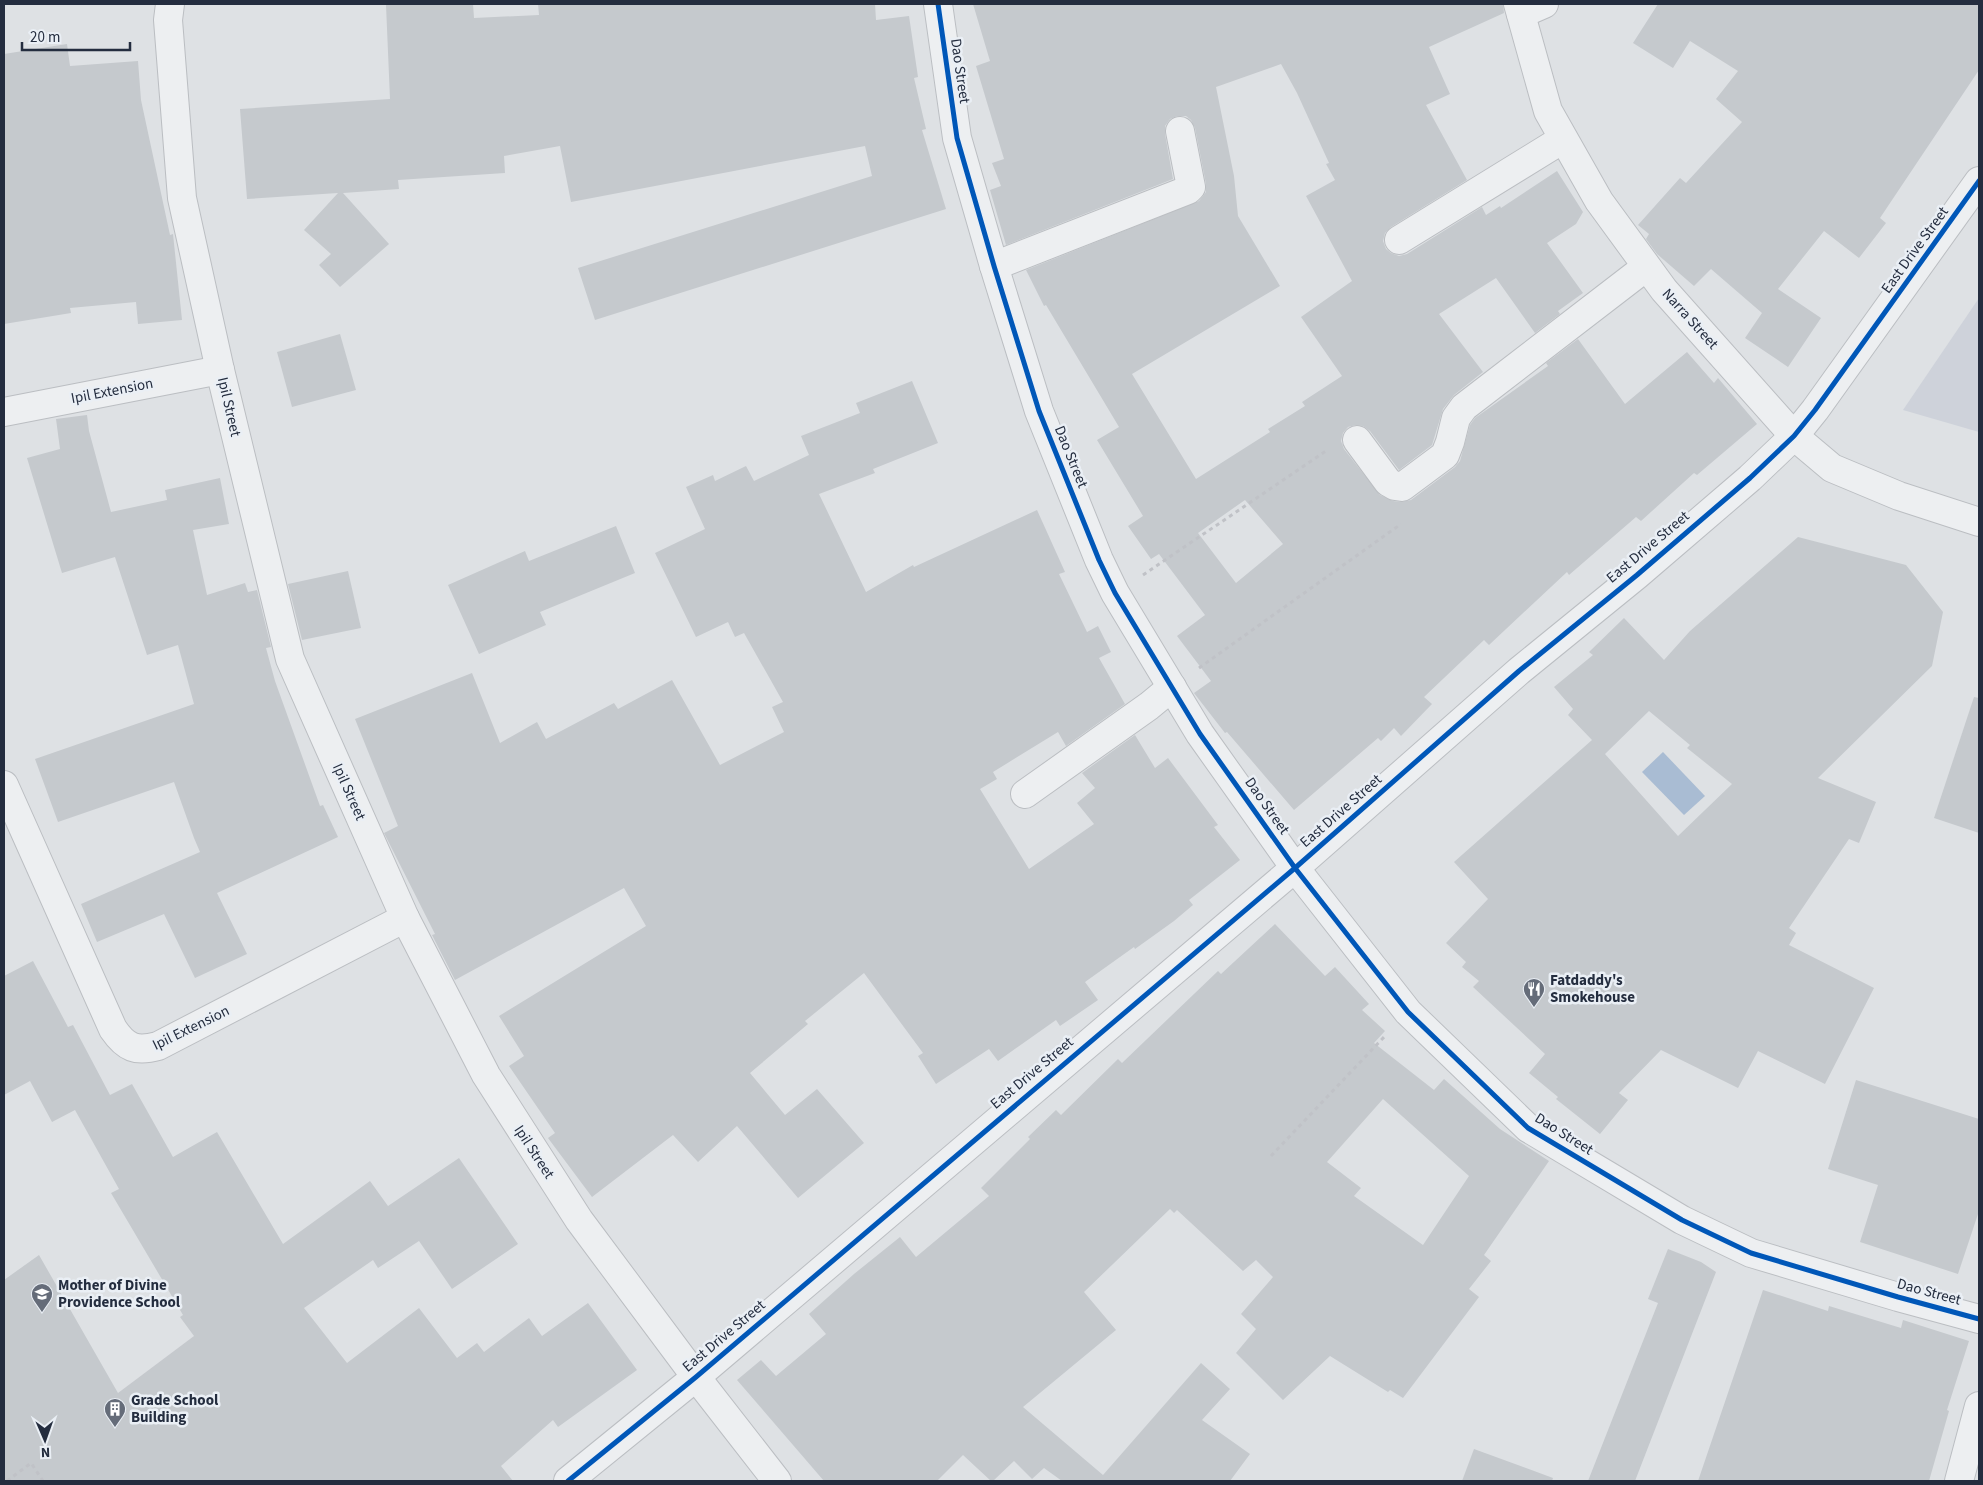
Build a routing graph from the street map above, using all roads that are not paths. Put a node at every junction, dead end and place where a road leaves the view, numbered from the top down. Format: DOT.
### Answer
graph roads {
  1 [pos="170,4"];
  2 [pos="938,4"];
  3 [pos="1528,7"];
  4 [pos="1180,130"];
  5 [pos="1563,139"];
  6 [pos="1979,181"];
  7 [pos="1399,240"];
  8 [pos="994,266"];
  9 [pos="1646,267"];
  10 [pos="220,370"];
  11 [pos="4,412"];
  12 [pos="1794,436"];
  13 [pos="1357,440"];
  14 [pos="1979,522"];
  15 [pos="1172,687"];
  16 [pos="4,785"];
  17 [pos="1025,794"];
  18 [pos="1295,868"];
  19 [pos="405,918"];
  20 [pos="1979,1319"];
  21 [pos="696,1377"];
  22 [pos="1979,1406"];
  23 [pos="568,1481"];
  24 [pos="777,1481"];
  25 [pos="1959,1481"];
  1 -- 10 [label="street, Ipil Street"];
  2 -- 8 [label="street, Dao Street"];
  3 -- 5 [label="street, Narra Street"];
  4 -- 8 [label="street"];
  5 -- 7 [label="street"];
  5 -- 9 [label="street, Narra Street"];
  6 -- 12 [label="street, East Drive Street"];
  8 -- 15 [label="street, Dao Street"];
  9 -- 12 [label="street, Narra Street"];
  9 -- 13 [label="street"];
  10 -- 11 [label="street, Ipil Extension"];
  10 -- 19 [label="street, Ipil Street"];
  12 -- 14 [label="street, Narra Street"];
  12 -- 18 [label="street, East Drive Street"];
  15 -- 17 [label="street"];
  15 -- 18 [label="street, Dao Street"];
  16 -- 19 [label="street, Ipil Extension"];
  18 -- 20 [label="street, Dao Street"];
  18 -- 21 [label="street, East Drive Street"];
  19 -- 21 [label="street, Ipil Street"];
  21 -- 23 [label="street, East Drive Street"];
  21 -- 24 [label="street, Ipil Street"];
  22 -- 25 [label="street"];
}
